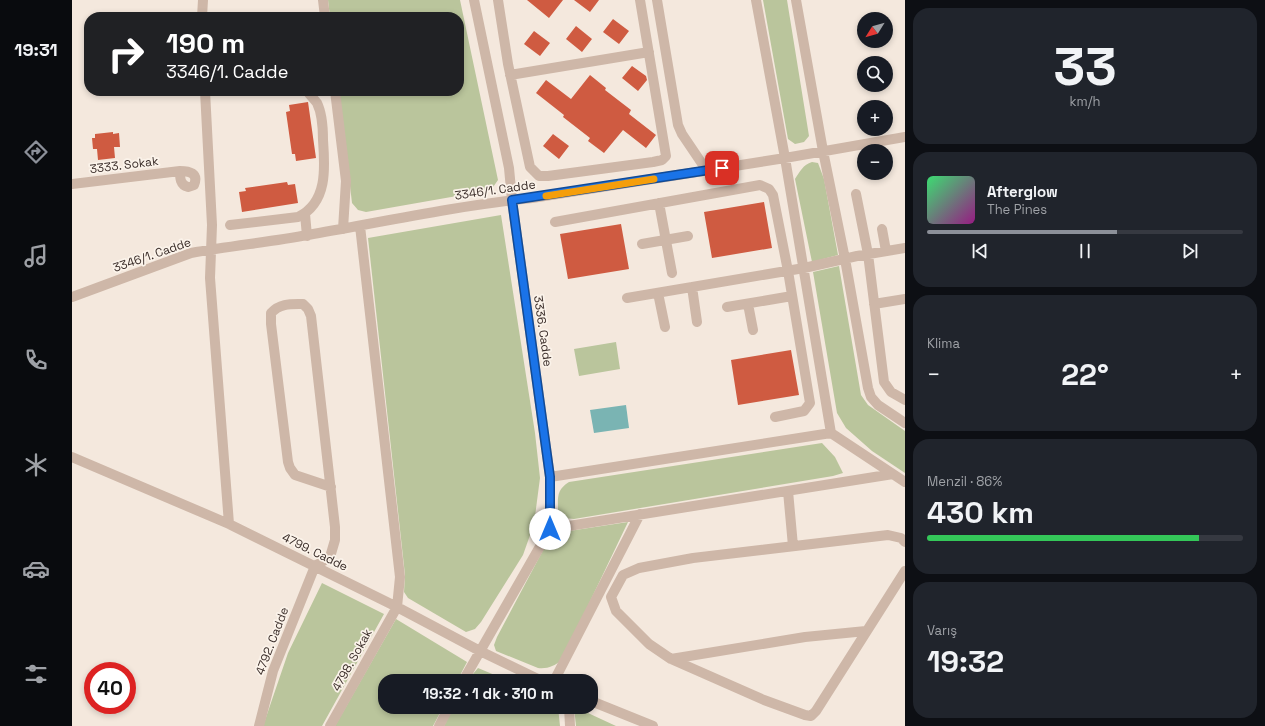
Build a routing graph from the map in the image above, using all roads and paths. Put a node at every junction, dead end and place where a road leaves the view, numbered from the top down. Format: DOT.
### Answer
graph roads {
  1 [pos="203,0"];
  2 [pos="323,0"];
  3 [pos="474,0"];
  4 [pos="498,0"];
  5 [pos="640,0"];
  6 [pos="657,0"];
  7 [pos="756,0"];
  8 [pos="796,0"];
  9 [pos="202,12"];
  10 [pos="324,12"];
  11 [pos="649,52"];
  12 [pos="510,75"];
  13 [pos="205,96"];
  14 [pos="311,96"];
  15 [pos="335,96"];
  16 [pos="905,137"];
  17 [pos="823,151"];
  18 [pos="785,158"];
  19 [pos="180,171"];
  20 [pos="707,171"];
  21 [pos="72,184"];
  22 [pos="856,194"];
  23 [pos="512,200"];
  24 [pos="659,203"];
  25 [pos="305,214"];
  26 [pos="554,222"];
  27 [pos="230,225"];
  28 [pos="360,226"];
  29 [pos="343,229"];
  30 [pos="882,229"];
  31 [pos="307,236"];
  32 [pos="688,236"];
  33 [pos="666,240"];
  34 [pos="642,244"];
  35 [pos="905,248"];
  36 [pos="210,249"];
  37 [pos="886,251"];
  38 [pos="868,254"];
  39 [pos="845,259"];
  40 [pos="804,268"];
  41 [pos="788,271"];
  42 [pos="692,287"];
  43 [pos="674,290"];
  44 [pos="658,293"];
  45 [pos="792,296"];
  46 [pos="72,297"];
  47 [pos="627,298"];
  48 [pos="905,299"];
  49 [pos="748,304"];
  50 [pos="874,304"];
  51 [pos="727,307"];
  52 [pos="697,322"];
  53 [pos="665,327"];
  54 [pos="753,330"];
  55 [pos="905,400"];
  56 [pos="775,417"];
  57 [pos="905,423"];
  58 [pos="831,433"];
  59 [pos="72,457"];
  60 [pos="893,474"];
  61 [pos="550,477"];
  62 [pos="905,482"];
  63 [pos="331,487"];
  64 [pos="788,491"];
  65 [pos="640,514"];
  66 [pos="230,524"];
  67 [pos="550,529"];
  68 [pos="905,542"];
  69 [pos="793,546"];
  70 [pos="315,566"];
  71 [pos="905,571"];
  72 [pos="397,607"];
  73 [pos="866,632"];
  74 [pos="480,651"];
  75 [pos="671,659"];
  76 [pos="467,674"];
  77 [pos="528,674"];
  78 [pos="558,674"];
  79 [pos="598,704"];
  80 [pos="445,714"];
  81 [pos="569,714"];
  82 [pos="259,726"];
  83 [pos="330,726"];
  84 [pos="439,726"];
  85 [pos="570,726"];
  86 [pos="652,726"];
  1 -- 9 [label="street"];
  2 -- 10 [label="street"];
  3 -- 23 [label="street, 3336. Cadde"];
  4 -- 12 [label="street"];
  5 -- 11 [label="street"];
  6 -- 20 [label="street"];
  7 -- 18 [label="street"];
  8 -- 17 [label="street"];
  11 -- 12 [label="street"];
  11 -- 12 [label="street"];
  13 -- 36 [label="street"];
  14 -- 25 [label="street"];
  15 -- 29 [label="street"];
  16 -- 17 [label="street, 3346/1. Cadde"];
  17 -- 18 [label="street, 3346/1. Cadde"];
  17 -- 39 [label="street"];
  18 -- 20 [label="street, 3346/1. Cadde"];
  18 -- 40 [label="street"];
  19 -- 21 [label="street, 3333. Sokak"];
  20 -- 23 [label="street, 3346/1. Cadde"];
  22 -- 38 [label="street"];
  23 -- 28 [label="street, 3346/1. Cadde"];
  23 -- 61 [label="street, 3336. Cadde"];
  24 -- 26 [label="street"];
  24 -- 33 [label="street"];
  24 -- 41 [label="street"];
  25 -- 27 [label="street"];
  25 -- 31 [label="street"];
  28 -- 29 [label="street, 3346/1. Cadde"];
  28 -- 72 [label="street"];
  29 -- 31 [label="street, 3346/1. Cadde"];
  30 -- 37 [label="street"];
  31 -- 36 [label="street, 3346/1. Cadde"];
  32 -- 33 [label="street"];
  33 -- 34 [label="street"];
  33 -- 43 [label="street"];
  35 -- 37 [label="street"];
  36 -- 46 [label="street, 3346/1. Cadde"];
  36 -- 66 [label="street"];
  37 -- 38 [label="street"];
  38 -- 39 [label="street"];
  38 -- 50 [label="street"];
  39 -- 40 [label="street"];
  39 -- 57 [label="street"];
  40 -- 41 [label="street"];
  40 -- 58 [label="street"];
  41 -- 42 [label="street"];
  41 -- 45 [label="street"];
  42 -- 43 [label="street"];
  42 -- 52 [label="street"];
  43 -- 44 [label="street"];
  44 -- 47 [label="street"];
  44 -- 53 [label="street"];
  45 -- 49 [label="street"];
  45 -- 56 [label="street"];
  48 -- 50 [label="street"];
  49 -- 51 [label="street"];
  49 -- 54 [label="street"];
  50 -- 55 [label="street"];
  58 -- 60 [label="street"];
  58 -- 61 [label="street"];
  59 -- 66 [label="street, 4799. Cadde"];
  60 -- 62 [label="street"];
  60 -- 64 [label="street"];
  61 -- 67 [label="street, 3336. Cadde"];
  63 -- 63 [label="street"];
  63 -- 70 [label="street"];
  64 -- 65 [label="street"];
  64 -- 69 [label="street"];
  65 -- 67 [label="street"];
  65 -- 78 [label="street"];
  66 -- 70 [label="street, 4799. Cadde"];
  67 -- 74 [label="street, 3336. Cadde"];
  68 -- 69 [label="street"];
  69 -- 75 [label="street"];
  70 -- 72 [label="street, 4799. Cadde"];
  70 -- 82 [label="street, 4792. Cadde"];
  71 -- 73 [label="street"];
  72 -- 74 [label="street, 4799. Cadde"];
  72 -- 83 [label="street, 4798. Sokak"];
  73 -- 75 [label="street"];
  73 -- 75 [label="street"];
  74 -- 76 [label="street, 3336. Cadde"];
  74 -- 77 [label="street, 4799. Cadde"];
  79 -- 86 [label="street"];
  80 -- 84 [label="street"];
  81 -- 85 [label="street"];
}
